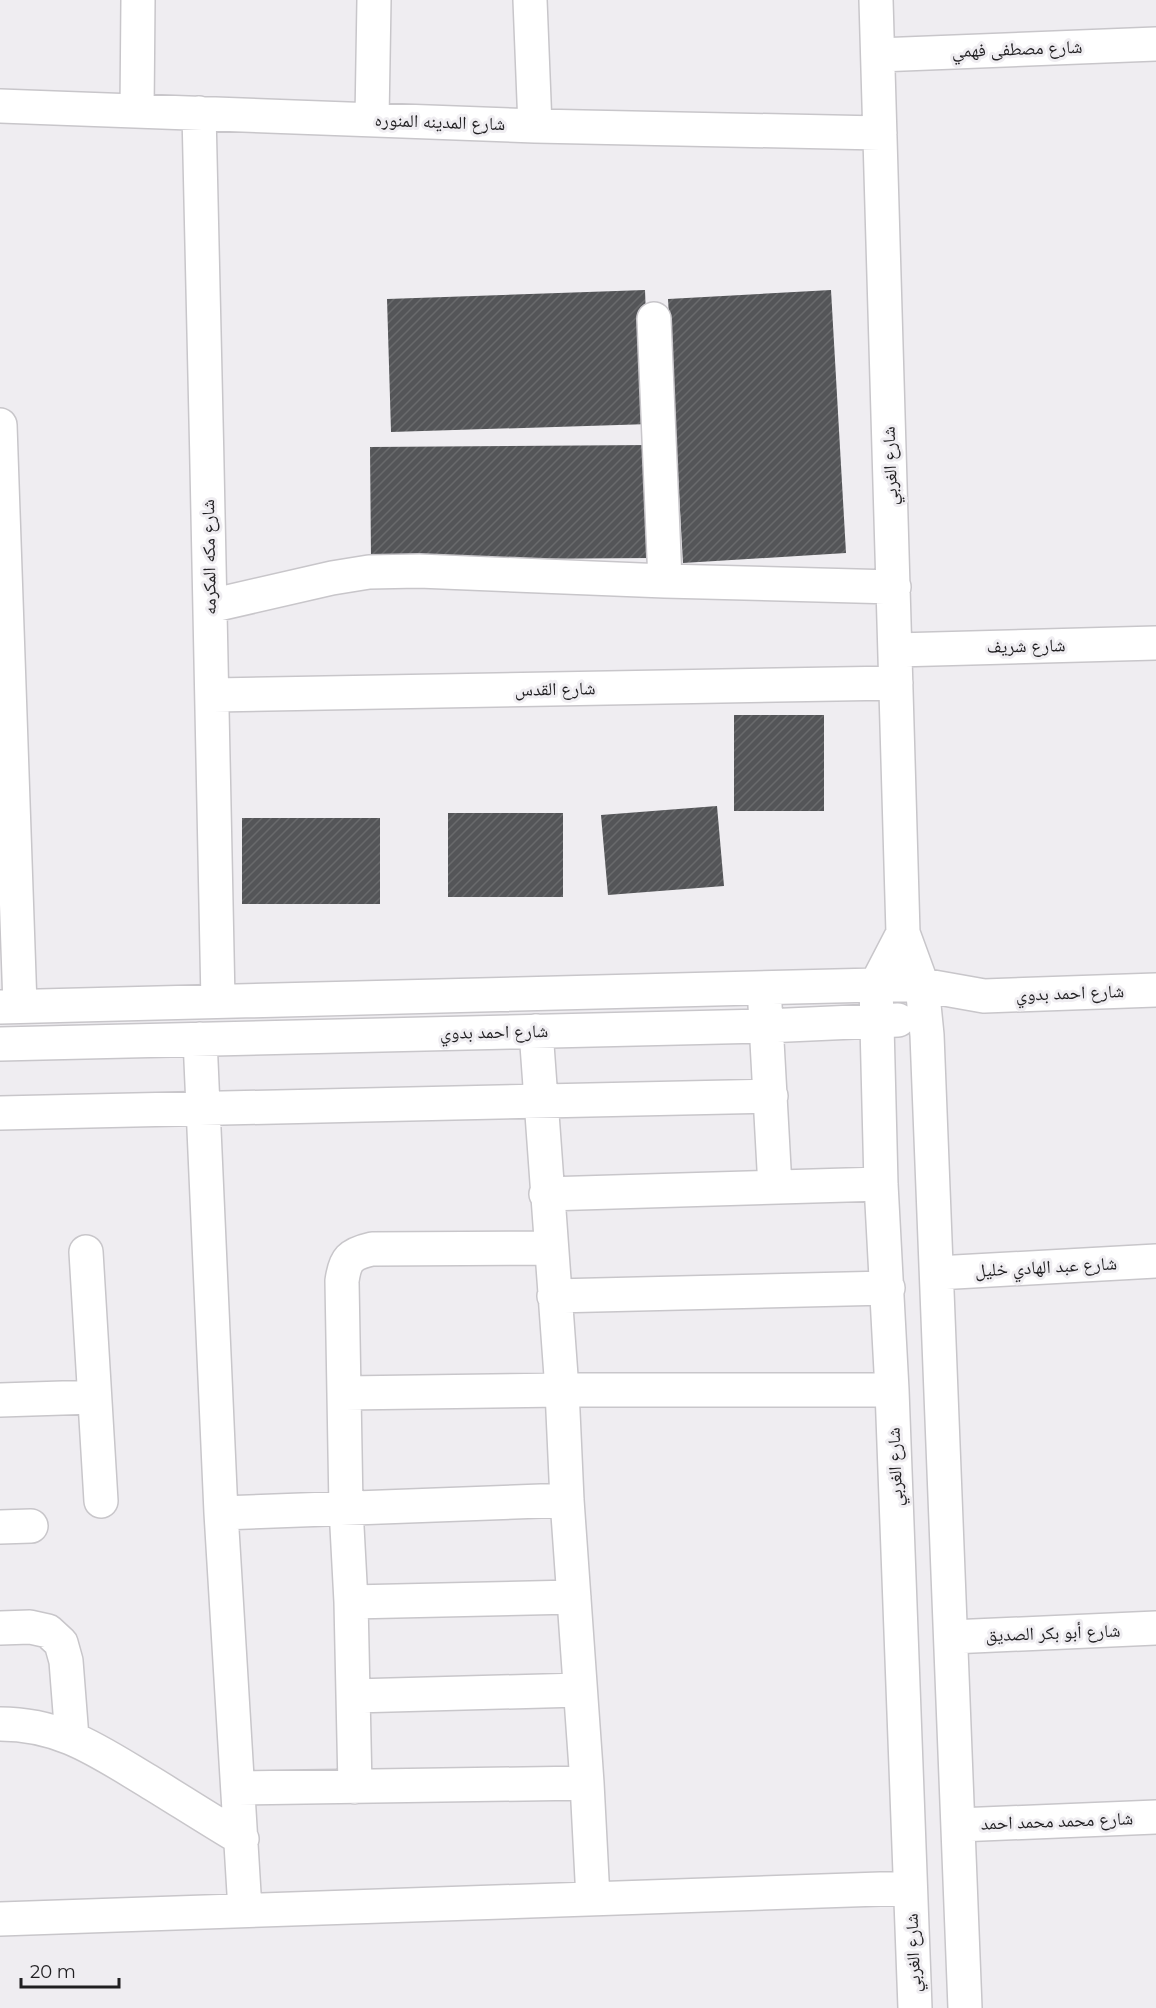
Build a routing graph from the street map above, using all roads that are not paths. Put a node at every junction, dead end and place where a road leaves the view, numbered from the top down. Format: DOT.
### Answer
graph roads {
  1 [pos="138,0"];
  2 [pos="374,0"];
  3 [pos="530,0"];
  4 [pos="876,0"];
  5 [pos="1156,44"];
  6 [pos="878,55"];
  7 [pos="0,106"];
  8 [pos="137,111"];
  9 [pos="199,113"];
  10 [pos="372,119"];
  11 [pos="535,126"];
  12 [pos="880,134"];
  13 [pos="654,319"];
  14 [pos="0,424"];
  15 [pos="665,581"];
  16 [pos="894,587"];
  17 [pos="210,606"];
  18 [pos="1156,643"];
  19 [pos="896,650"];
  20 [pos="896,683"];
  21 [pos="214,695"];
  22 [pos="903,933"];
  23 [pos="876,985"];
  24 [pos="922,985"];
  25 [pos="764,988"];
  26 [pos="1156,990"];
  27 [pos="984,996"];
  28 [pos="218,1001"];
  29 [pos="10,1006"];
  30 [pos="925,1018"];
  31 [pos="877,1021"];
  32 [pos="766,1026"];
  33 [pos="536,1031"];
  34 [pos="200,1039"];
  35 [pos="0,1044"];
  36 [pos="771,1096"];
  37 [pos="540,1101"];
  38 [pos="204,1109"];
  39 [pos="0,1113"];
  40 [pos="881,1184"];
  41 [pos="775,1187"];
  42 [pos="546,1194"];
  43 [pos="550,1248"];
  44 [pos="86,1252"];
  45 [pos="1156,1262"];
  46 [pos="937,1273"];
  47 [pos="888,1288"];
  48 [pos="554,1296"];
  49 [pos="561,1390"];
  50 [pos="892,1390"];
  51 [pos="345,1393"];
  52 [pos="94,1397"];
  53 [pos="0,1400"];
  54 [pos="567,1500"];
  55 [pos="101,1501"];
  56 [pos="346,1508"];
  57 [pos="221,1513"];
  58 [pos="574,1597"];
  59 [pos="351,1602"];
  60 [pos="0,1628"];
  61 [pos="1156,1629"];
  62 [pos="951,1637"];
  63 [pos="580,1690"];
  64 [pos="354,1696"];
  65 [pos="0,1724"];
  66 [pos="72,1738"];
  67 [pos="587,1783"];
  68 [pos="355,1787"];
  69 [pos="238,1788"];
  70 [pos="1156,1817"];
  71 [pos="958,1825"];
  72 [pos="242,1839"];
  73 [pos="910,1888"];
  74 [pos="593,1899"];
  75 [pos="245,1910"];
  76 [pos="0,1919"];
  77 [pos="915,2008"];
  78 [pos="965,2008"];
  1 -- 8 [label="street"];
  2 -- 10 [label="street"];
  3 -- 11 [label="street"];
  4 -- 6 [label="street, شارع الغربي"];
  5 -- 6 [label="street, شارع مصطفى فهمي"];
  6 -- 12 [label="street, شارع الغربي"];
  7 -- 8 [label="street, شارع المدينه المنوره"];
  8 -- 9 [label="street, شارع المدينه المنوره"];
  9 -- 10 [label="street, شارع المدينه المنوره"];
  9 -- 17 [label="street, شارع مكه المكرمه"];
  10 -- 11 [label="street, شارع المدينه المنوره"];
  11 -- 12 [label="street, شارع المدينه المنوره"];
  12 -- 16 [label="street, شارع الغربي"];
  13 -- 15 [label="street"];
  14 -- 29 [label="street"];
  15 -- 16 [label="street"];
  15 -- 17 [label="street"];
  16 -- 19 [label="street, شارع الغربي"];
  17 -- 21 [label="street, شارع مكه المكرمه"];
  18 -- 19 [label="street, شارع شريف"];
  19 -- 20 [label="street, شارع الغربي"];
  20 -- 21 [label="street, شارع القدس"];
  20 -- 22 [label="street, شارع الغربي"];
  21 -- 28 [label="street, شارع مكه المكرمه"];
  22 -- 23 [label="street, شارع الغربي"];
  22 -- 24 [label="street, شارع الغربي"];
  23 -- 24 [label="street, شارع احمد بدوي"];
  23 -- 25 [label="street, شارع احمد بدوي"];
  23 -- 31 [label="street, شارع الغربي"];
  24 -- 27 [label="street, شارع احمد بدوي"];
  24 -- 30 [label="street, شارع الغربي"];
  25 -- 28 [label="street, شارع احمد بدوي"];
  25 -- 32 [label="street"];
  26 -- 27 [label="street, شارع احمد بدوي"];
  27 -- 30 [label="street, شارع احمد بدوي"];
  28 -- 29 [label="street, شارع احمد بدوي"];
  30 -- 31 [label="street, شارع احمد بدوي"];
  30 -- 46 [label="street, شارع الغربي"];
  31 -- 32 [label="street, شارع احمد بدوي"];
  31 -- 40 [label="street, شارع الغربي"];
  32 -- 33 [label="street, شارع احمد بدوي"];
  32 -- 36 [label="street"];
  33 -- 34 [label="street, شارع احمد بدوي"];
  33 -- 37 [label="street"];
  34 -- 35 [label="street, شارع احمد بدوي"];
  34 -- 38 [label="street"];
  36 -- 37 [label="street"];
  36 -- 41 [label="street"];
  37 -- 38 [label="street"];
  37 -- 42 [label="street"];
  38 -- 39 [label="street"];
  38 -- 57 [label="street"];
  40 -- 41 [label="street"];
  40 -- 47 [label="street, شارع الغربي"];
  41 -- 42 [label="street"];
  42 -- 43 [label="street"];
  43 -- 48 [label="street"];
  43 -- 51 [label="street"];
  44 -- 52 [label="street"];
  45 -- 46 [label="street, شارع عبد الهادي خليل"];
  46 -- 62 [label="street, شارع الغربي"];
  47 -- 48 [label="street"];
  47 -- 50 [label="street, شارع الغربي"];
  48 -- 49 [label="street"];
  49 -- 50 [label="street"];
  49 -- 51 [label="street"];
  49 -- 54 [label="street"];
  50 -- 73 [label="street, شارع الغربي"];
  51 -- 56 [label="street"];
  52 -- 53 [label="street"];
  52 -- 55 [label="street"];
  54 -- 56 [label="street"];
  54 -- 58 [label="street"];
  56 -- 57 [label="street"];
  56 -- 59 [label="street"];
  57 -- 69 [label="street"];
  58 -- 59 [label="street"];
  58 -- 63 [label="street"];
  59 -- 64 [label="street"];
  60 -- 66 [label="street"];
  61 -- 62 [label="street, شارع أبو بكر الصديق"];
  62 -- 71 [label="street, شارع الغربي"];
  63 -- 64 [label="street"];
  63 -- 67 [label="street"];
  64 -- 68 [label="street"];
  65 -- 66 [label="street"];
  66 -- 72 [label="street"];
  67 -- 68 [label="street"];
  67 -- 74 [label="street"];
  68 -- 69 [label="street"];
  69 -- 72 [label="street"];
  70 -- 71 [label="street, شارع محمد محمد احمد"];
  71 -- 78 [label="street, شارع الغربي"];
  72 -- 75 [label="street"];
  73 -- 74 [label="street"];
  73 -- 77 [label="street, شارع الغربي"];
  74 -- 75 [label="street"];
  75 -- 76 [label="street"];
}
